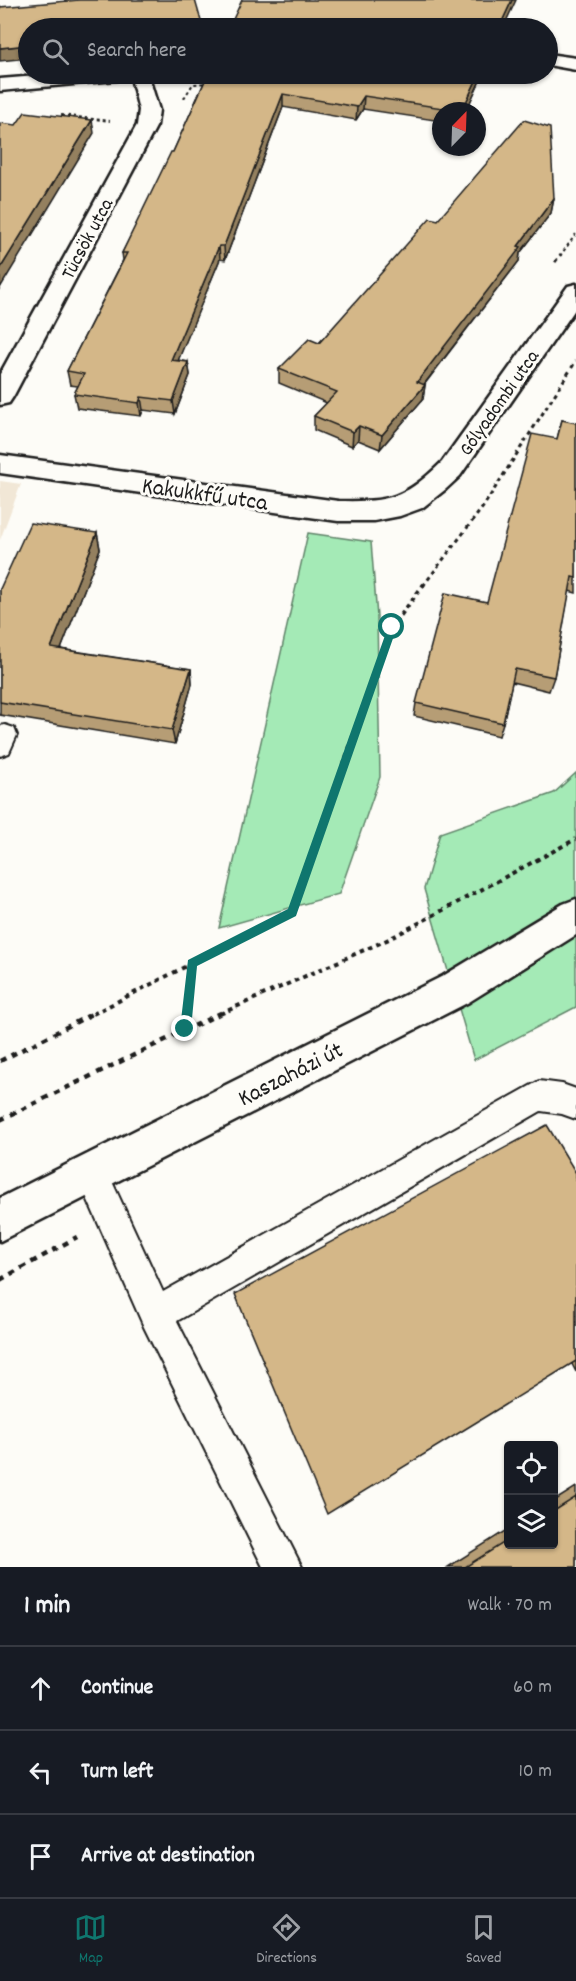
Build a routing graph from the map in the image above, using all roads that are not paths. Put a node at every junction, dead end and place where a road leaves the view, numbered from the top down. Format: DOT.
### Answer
graph roads {
  1 [pos="558,61"];
  2 [pos="576,64"];
  3 [pos="18,83"];
  4 [pos="142,84"];
  5 [pos="0,85"];
  6 [pos="576,291"];
  7 [pos="0,398"];
  8 [pos="0,464"];
  9 [pos="410,504"];
  10 [pos="576,916"];
  11 [pos="576,1104"];
  12 [pos="92,1173"];
  13 [pos="0,1220"];
  14 [pos="156,1315"];
  15 [pos="283,1567"];
  1 -- 2 [label="street"];
  3 -- 5 [label="street"];
  4 -- 7 [label="street, Tücsök utca"];
  6 -- 9 [label="street, Gólyadombi utca"];
  8 -- 9 [label="street, Kakukkfű utca"];
  10 -- 12 [label="street, Kaszaházi út"];
  11 -- 14 [label="lane"];
  12 -- 13 [label="street, Kaszaházi út"];
  12 -- 14 [label="lane"];
  14 -- 15 [label="lane"];
}
